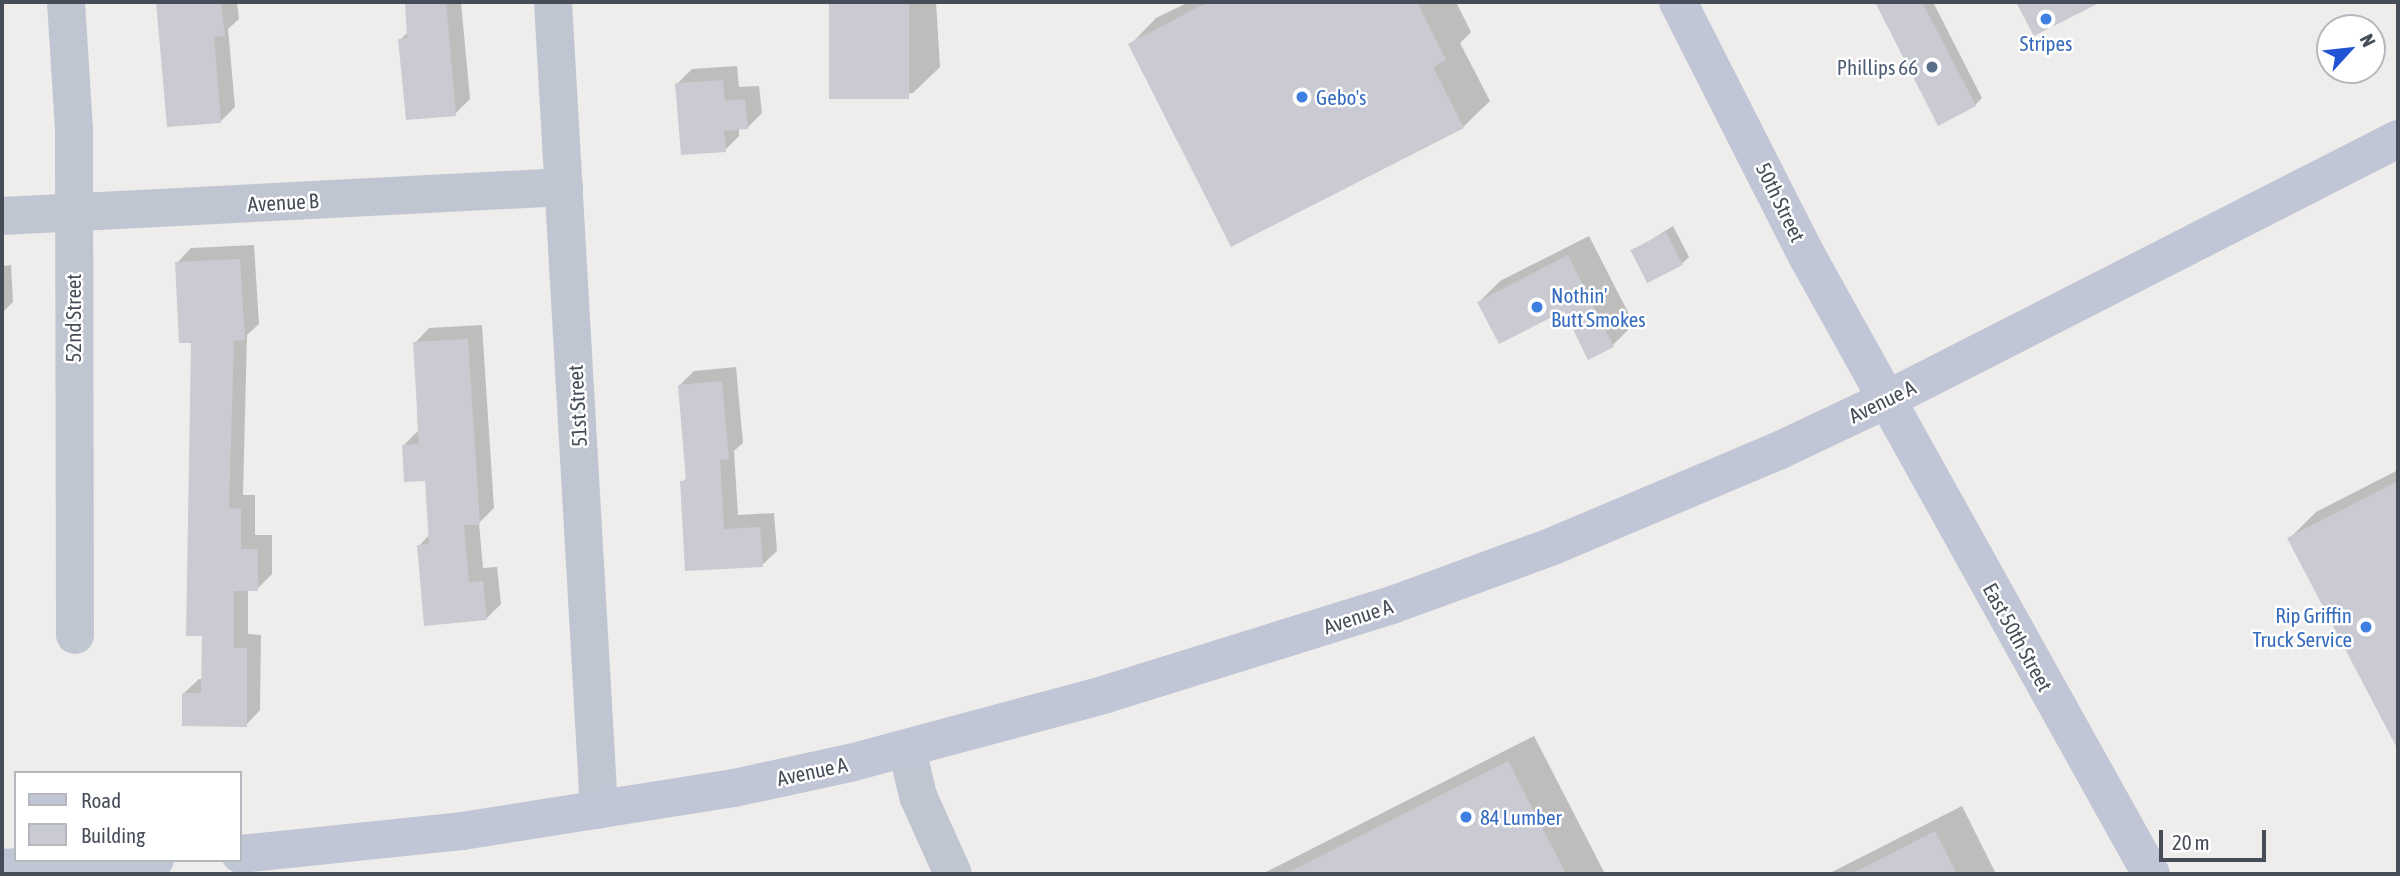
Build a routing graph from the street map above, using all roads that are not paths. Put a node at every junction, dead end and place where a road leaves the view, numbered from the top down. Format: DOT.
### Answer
graph roads {
  1 [pos="66,2"];
  2 [pos="553,2"];
  3 [pos="1678,2"];
  4 [pos="2398,139"];
  5 [pos="564,187"];
  6 [pos="73,213"];
  7 [pos="2,216"];
  8 [pos="1886,400"];
  9 [pos="75,635"];
  10 [pos="907,749"];
  11 [pos="599,810"];
  12 [pos="242,853"];
  13 [pos="111,862"];
  14 [pos="2,867"];
  15 [pos="953,874"];
  16 [pos="2151,874"];
  1 -- 6 [label="street, 52nd Street"];
  2 -- 5 [label="street, 51st Street"];
  3 -- 8 [label="main road, 50th Street"];
  4 -- 8 [label="main road, Avenue A"];
  5 -- 6 [label="street, Avenue B"];
  5 -- 11 [label="street, 51st Street"];
  6 -- 7 [label="street, Avenue B"];
  6 -- 9 [label="street, 52nd Street"];
  8 -- 10 [label="main road, Avenue A"];
  8 -- 16 [label="main road, East 50th Street"];
  10 -- 11 [label="main road, Avenue A"];
  10 -- 15 [label="street"];
  11 -- 12 [label="main road, Avenue A"];
  13 -- 14 [label="main road"];
}
